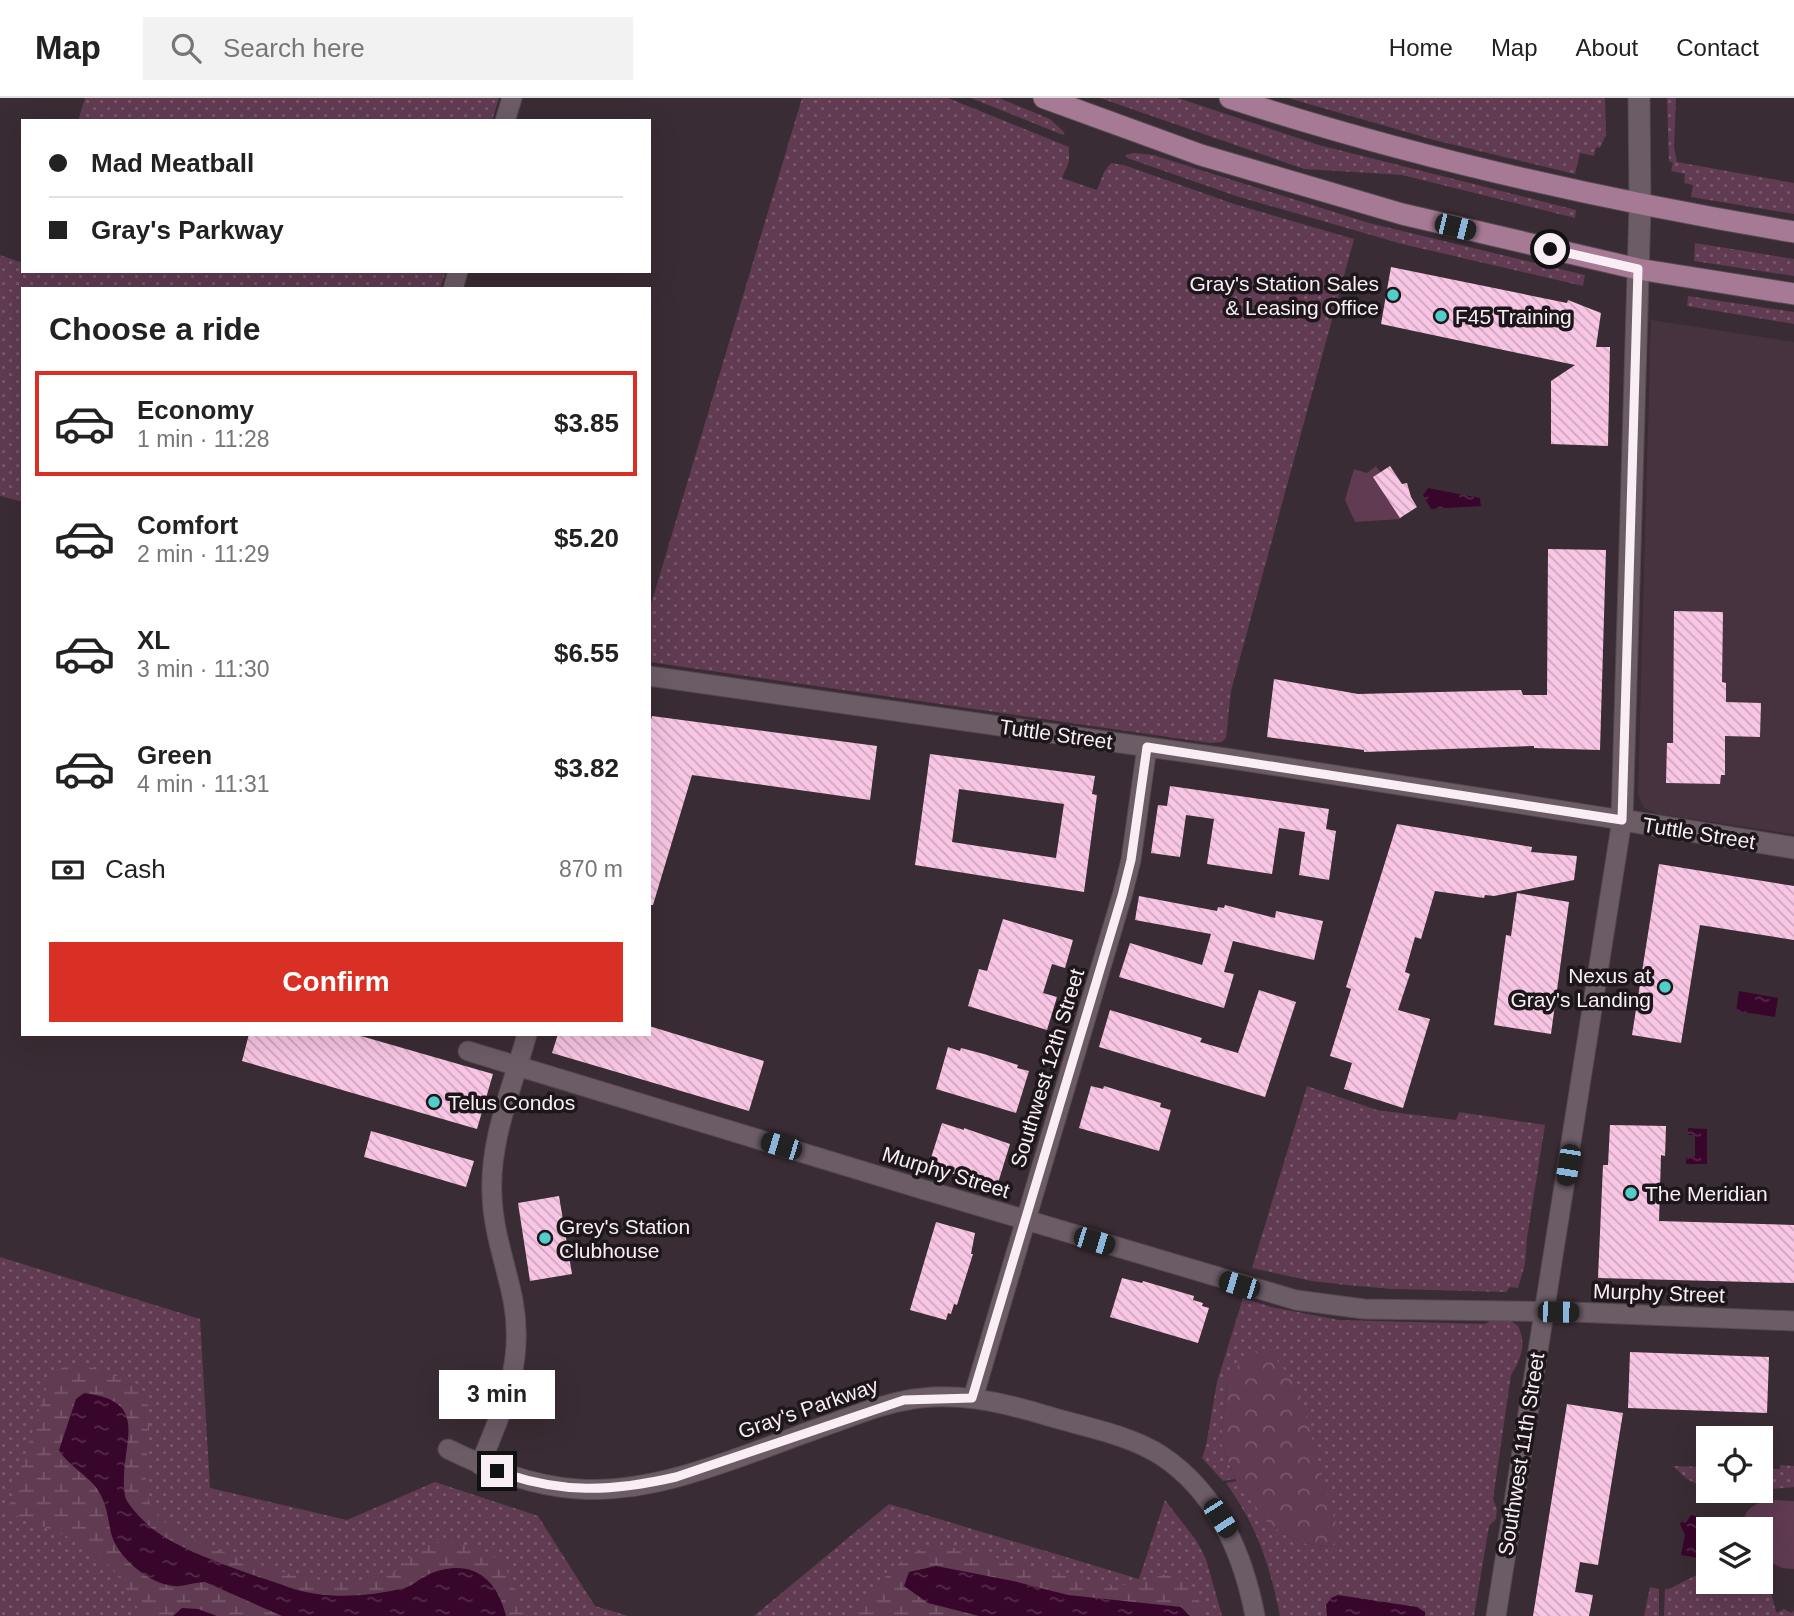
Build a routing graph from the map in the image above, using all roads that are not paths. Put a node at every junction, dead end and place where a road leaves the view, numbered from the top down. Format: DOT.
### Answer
graph roads {
  1 [pos="512,98"];
  2 [pos="1044,98"];
  3 [pos="1230,98"];
  4 [pos="1639,98"];
  5 [pos="506,119"];
  6 [pos="1640,206"];
  7 [pos="1794,232"];
  8 [pos="1638,269"];
  9 [pos="1794,294"];
  10 [pos="651,676"];
  11 [pos="1147,747"];
  12 [pos="1622,820"];
  13 [pos="1794,848"];
  14 [pos="526,1036"];
  15 [pos="468,1051"];
  16 [pos="518,1066"];
  17 [pos="1025,1220"];
  18 [pos="1544,1312"];
  19 [pos="1794,1321"];
  20 [pos="972,1398"];
  21 [pos="448,1449"];
  22 [pos="480,1465"];
  23 [pos="1255,1616"];
  24 [pos="1496,1616"];
  1 -- 5 [label="street"];
  2 -- 8 [label="main road"];
  3 -- 6 [label="main road"];
  4 -- 6 [label="street, Southwest 11th Street"];
  6 -- 7 [label="main road"];
  6 -- 8 [label="street, Southwest 11th Street"];
  8 -- 9 [label="main road"];
  8 -- 12 [label="street, Southwest 11th Street"];
  10 -- 11 [label="street, Tuttle Street"];
  11 -- 12 [label="street, Tuttle Street"];
  11 -- 17 [label="street, Southwest 12th Street"];
  12 -- 13 [label="street, Tuttle Street"];
  12 -- 18 [label="street, Southwest 11th Street"];
  14 -- 16 [label="street"];
  15 -- 16 [label="street, Murphy Street"];
  16 -- 17 [label="street, Murphy Street"];
  16 -- 22 [label="street"];
  17 -- 18 [label="street, Murphy Street"];
  17 -- 20 [label="street, Southwest 12th Street"];
  18 -- 19 [label="street, Murphy Street"];
  18 -- 24 [label="street, Southwest 11th Street"];
  20 -- 22 [label="street, Gray's Parkway"];
  20 -- 23 [label="street, Gray's Parkway"];
  21 -- 22 [label="street, Gray's Parkway"];
}
